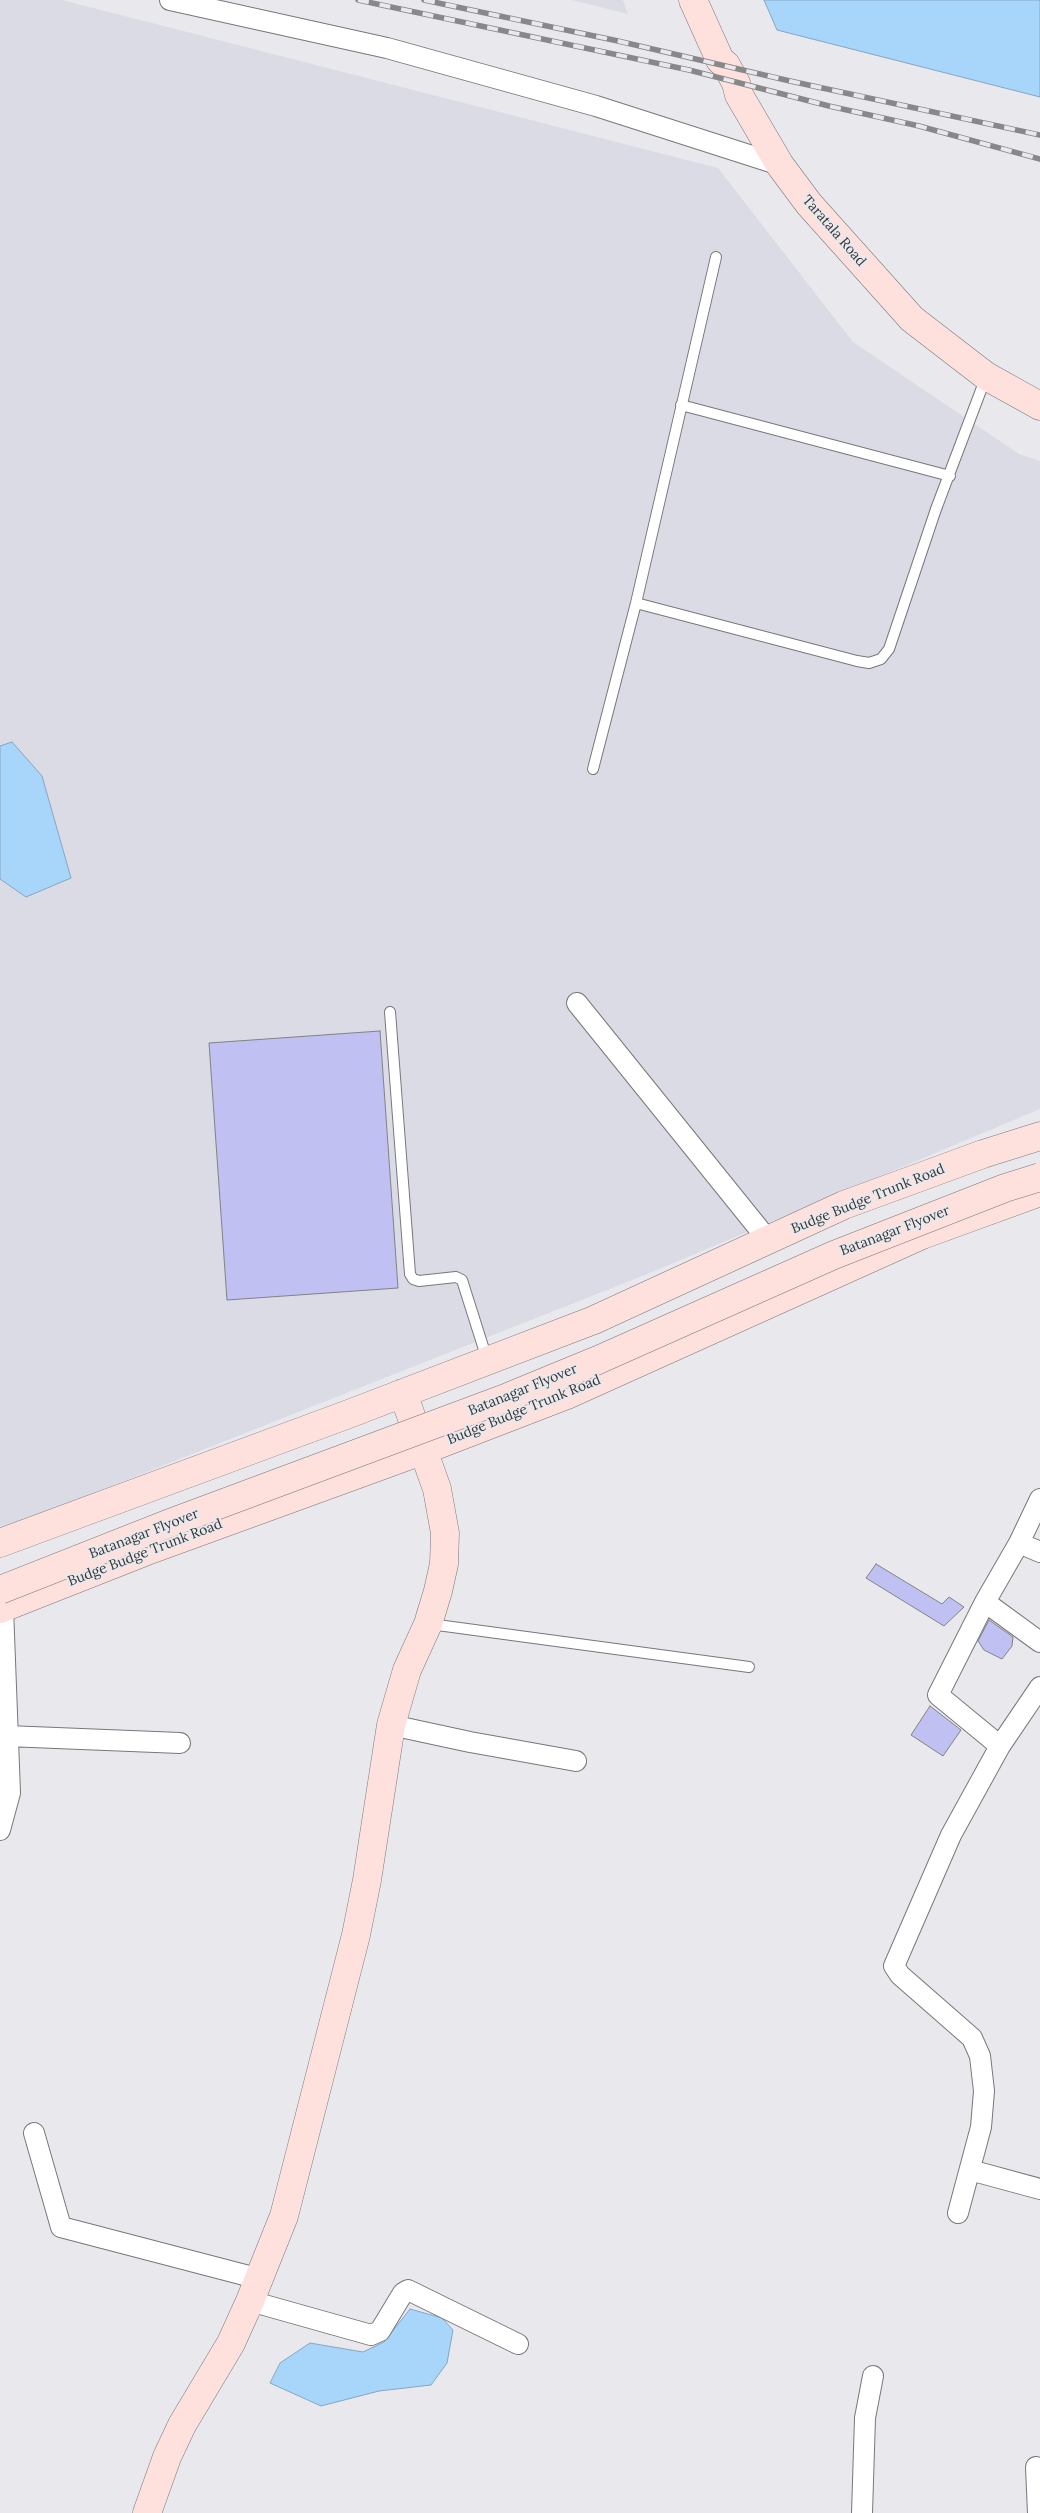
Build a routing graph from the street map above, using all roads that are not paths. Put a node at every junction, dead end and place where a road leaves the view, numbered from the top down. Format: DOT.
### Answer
graph roads {
  1 [pos="170,0"];
  2 [pos="693,0"];
  3 [pos="780,165"];
  4 [pos="716,256"];
  5 [pos="986,376"];
  6 [pos="681,405"];
  7 [pos="1040,406"];
  8 [pos="950,476"];
  9 [pos="636,603"];
  10 [pos="593,769"];
  11 [pos="577,1003"];
  12 [pos="390,1012"];
  13 [pos="1040,1136"];
  14 [pos="1040,1177"];
  15 [pos="1040,1192"];
  16 [pos="768,1240"];
  17 [pos="488,1361"];
  18 [pos="403,1394"];
  19 [pos="424,1450"];
  20 [pos="1040,1498"];
  21 [pos="0,1543"];
  22 [pos="1019,1543"];
  23 [pos="1040,1552"];
  24 [pos="985,1602"];
  25 [pos="1,1603"];
  26 [pos="428,1624"];
  27 [pos="1040,1642"];
  28 [pos="749,1668"];
  29 [pos="1040,1686"];
  30 [pos="391,1725"];
  31 [pos="7,1736"];
  32 [pos="180,1742"];
  33 [pos="1000,1746"];
  34 [pos="576,1761"];
  35 [pos="0,1830"];
  36 [pos="34,2133"];
  37 [pos="970,2170"];
  38 [pos="1040,2189"];
  39 [pos="958,2213"];
  40 [pos="255,2290"];
  41 [pos="518,2344"];
  42 [pos="873,2376"];
  43 [pos="1036,2467"];
  44 [pos="147,2513"];
  45 [pos="862,2513"];
  46 [pos="1038,2513"];
  1 -- 3 [label="street"];
  2 -- 3 [label="street, Taratala Road"];
  3 -- 5 [label="street, Taratala Road"];
  4 -- 6 [label="lane"];
  5 -- 7 [label="street, Taratala Road"];
  5 -- 8 [label="lane"];
  6 -- 8 [label="lane"];
  6 -- 9 [label="lane"];
  8 -- 9 [label="lane"];
  9 -- 10 [label="lane"];
  11 -- 16 [label="street"];
  12 -- 17 [label="lane"];
  13 -- 16 [label="street, Budge Budge Trunk Road"];
  14 -- 25 [label="street, Batanagar Flyover, bridge"];
  15 -- 19 [label="street, Budge Budge Trunk Road"];
  16 -- 17 [label="street, Budge Budge Trunk Road"];
  17 -- 18 [label="street, Budge Budge Trunk Road"];
  18 -- 19 [label="street"];
  18 -- 21 [label="street, Budge Budge Trunk Road"];
  19 -- 25 [label="street, Budge Budge Trunk Road"];
  19 -- 26 [label="street"];
  20 -- 22 [label="street"];
  22 -- 23 [label="street"];
  22 -- 24 [label="street"];
  24 -- 27 [label="street"];
  24 -- 33 [label="street"];
  25 -- 31 [label="street"];
  26 -- 28 [label="lane"];
  26 -- 30 [label="street"];
  29 -- 33 [label="street"];
  30 -- 34 [label="street"];
  30 -- 40 [label="street"];
  31 -- 32 [label="street"];
  31 -- 35 [label="street"];
  33 -- 37 [label="street"];
  36 -- 40 [label="street"];
  37 -- 38 [label="street"];
  37 -- 39 [label="street"];
  40 -- 41 [label="street"];
  40 -- 44 [label="street"];
  42 -- 45 [label="street"];
  43 -- 46 [label="street"];
}
